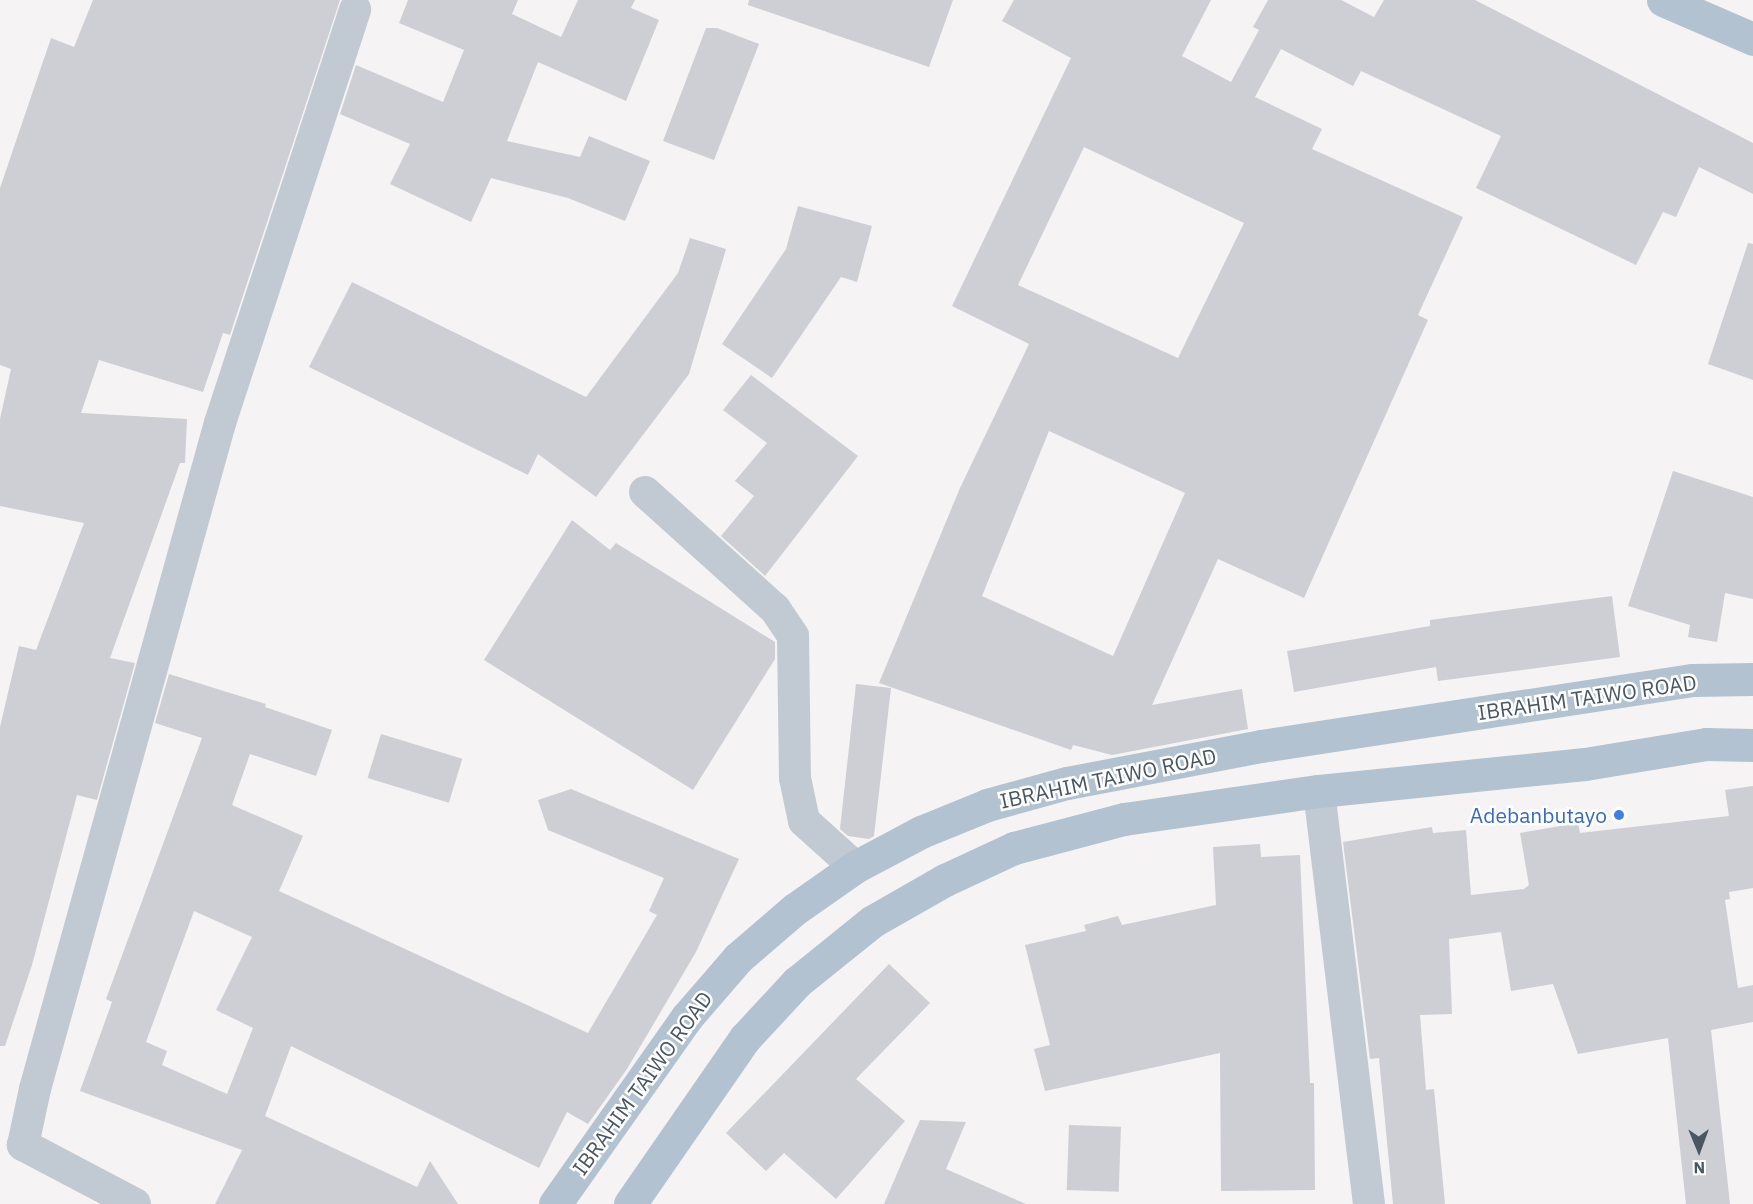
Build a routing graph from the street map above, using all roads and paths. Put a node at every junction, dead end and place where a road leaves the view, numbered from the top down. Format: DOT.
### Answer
graph roads {
  1 [pos="1663,0"];
  2 [pos="355,9"];
  3 [pos="1753,39"];
  4 [pos="645,492"];
  5 [pos="1753,680"];
  6 [pos="1753,745"];
  7 [pos="1319,791"];
  8 [pos="855,867"];
  9 [pos="135,1204"];
  10 [pos="555,1204"];
  11 [pos="630,1204"];
  12 [pos="1369,1204"];
  1 -- 3 [label="main road"];
  2 -- 9 [label="street"];
  4 -- 8 [label="street"];
  5 -- 8 [label="main road, IBRAHIM TAIWO ROAD"];
  6 -- 7 [label="main road, IBRAHIM TAIWO ROAD"];
  7 -- 11 [label="main road, IBRAHIM TAIWO ROAD"];
  7 -- 12 [label="street"];
  8 -- 10 [label="main road, IBRAHIM TAIWO ROAD"];
}
